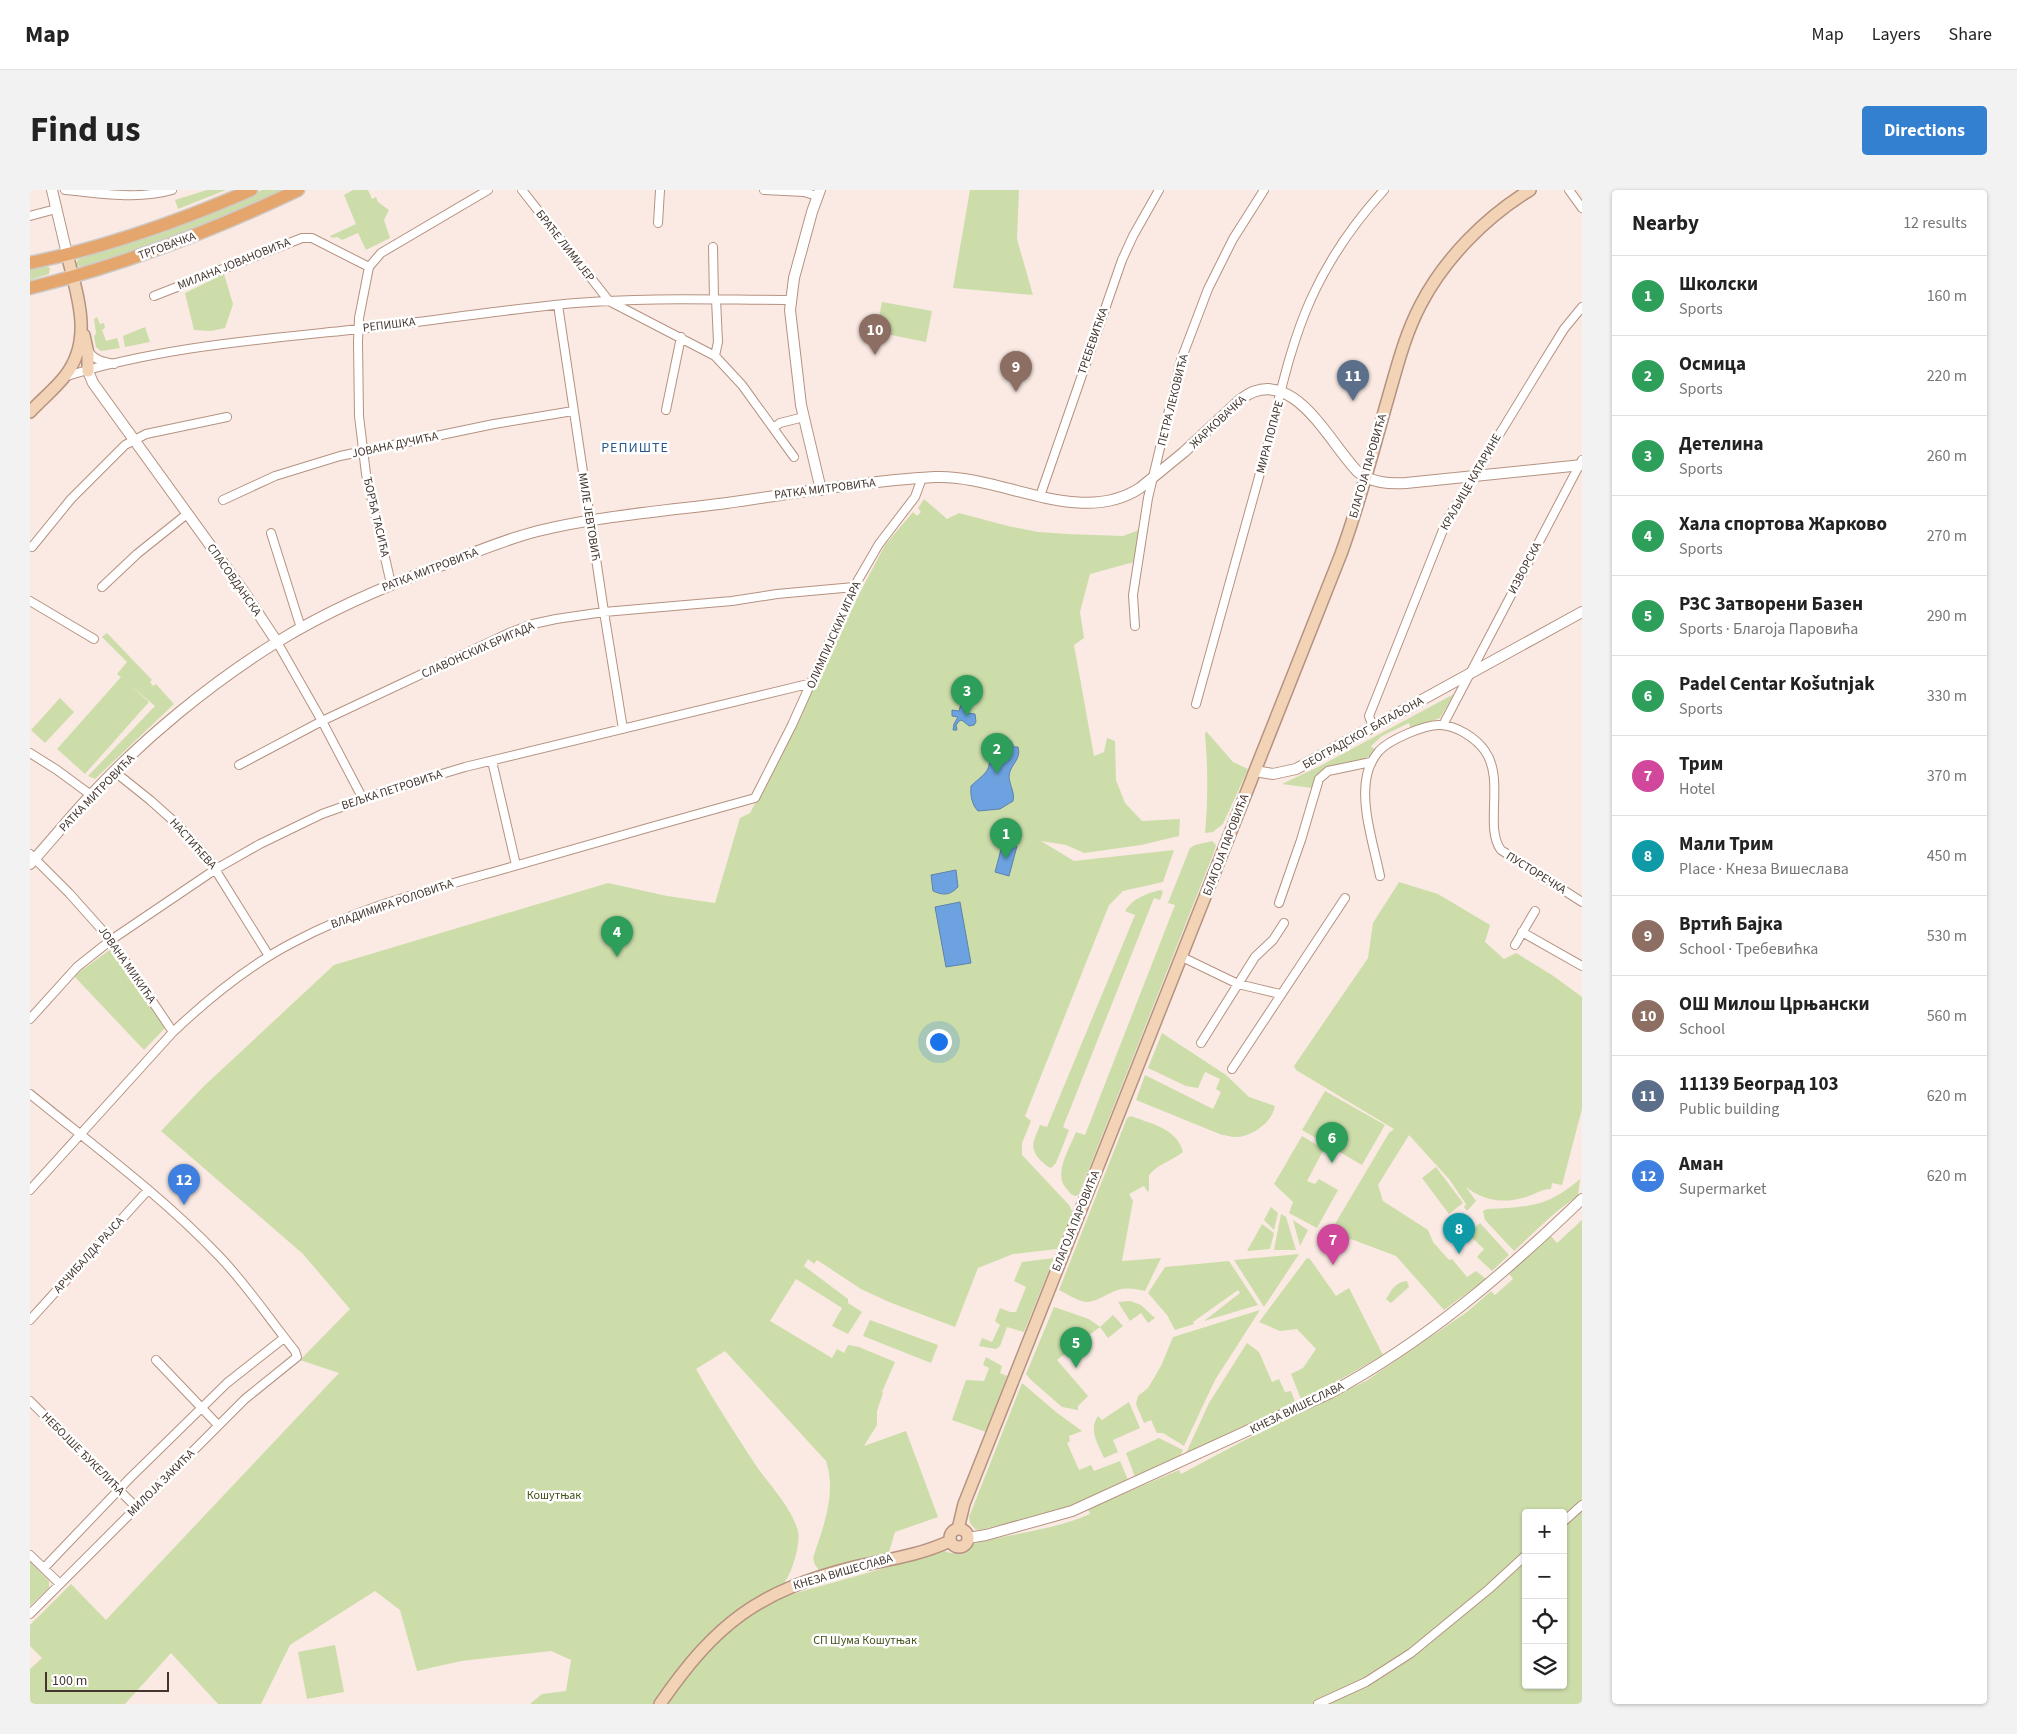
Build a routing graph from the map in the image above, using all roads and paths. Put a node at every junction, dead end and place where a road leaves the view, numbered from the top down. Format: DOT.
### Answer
graph roads {
  1 [pos="52,190"];
  2 [pos="58,190"];
  3 [pos="65,190"];
  4 [pos="172,190"];
  5 [pos="251,190"];
  6 [pos="298,190"];
  7 [pos="488,190"];
  8 [pos="522,190"];
  9 [pos="660,190"];
  10 [pos="764,190"];
  11 [pos="1158,190"];
  12 [pos="1264,190"];
  13 [pos="1384,190"];
  14 [pos="1530,190"];
  15 [pos="1569,190"];
  16 [pos="819,193"];
  17 [pos="1582,208"];
  18 [pos="56,209"];
  19 [pos="30,216"];
  20 [pos="658,223"];
  21 [pos="713,247"];
  22 [pos="67,254"];
  23 [pos="30,263"];
  24 [pos="369,267"];
  25 [pos="73,277"];
  26 [pos="30,288"];
  27 [pos="154,296"];
  28 [pos="715,299"];
  29 [pos="791,300"];
  30 [pos="609,301"];
  31 [pos="558,305"];
  32 [pos="1582,307"];
  33 [pos="358,329"];
  34 [pos="681,337"];
  35 [pos="84,348"];
  36 [pos="715,356"];
  37 [pos="116,364"];
  38 [pos="88,371"];
  39 [pos="64,378"];
  40 [pos="1281,392"];
  41 [pos="666,410"];
  42 [pos="573,411"];
  43 [pos="30,412"];
  44 [pos="227,417"];
  45 [pos="804,417"];
  46 [pos="773,428"];
  47 [pos="134,439"];
  48 [pos="362,451"];
  49 [pos="794,457"];
  50 [pos="1581,463"];
  51 [pos="1366,477"];
  52 [pos="1473,477"];
  53 [pos="922,478"];
  54 [pos="1152,480"];
  55 [pos="821,490"];
  56 [pos="1040,496"];
  57 [pos="222,500"];
  58 [pos="188,514"];
  59 [pos="590,521"];
  60 [pos="271,533"];
  61 [pos="32,547"];
  62 [pos="391,584"];
  63 [pos="102,587"];
  64 [pos="854,587"];
  65 [pos="30,601"];
  66 [pos="604,612"];
  67 [pos="1582,612"];
  68 [pos="1135,626"];
  69 [pos="301,628"];
  70 [pos="94,639"];
  71 [pos="277,642"];
  72 [pos="1468,676"];
  73 [pos="812,683"];
  74 [pos="1196,704"];
  75 [pos="322,721"];
  76 [pos="1443,725"];
  77 [pos="1373,727"];
  78 [pos="623,729"];
  79 [pos="30,753"];
  80 [pos="492,761"];
  81 [pos="1371,762"];
  82 [pos="239,765"];
  83 [pos="115,772"];
  84 [pos="1255,772"];
  85 [pos="91,795"];
  86 [pos="755,798"];
  87 [pos="363,799"];
  88 [pos="32,859"];
  89 [pos="516,865"];
  90 [pos="216,869"];
  91 [pos="1380,876"];
  92 [pos="1345,898"];
  93 [pos="1582,902"];
  94 [pos="1279,903"];
  95 [pos="1535,911"];
  96 [pos="1284,923"];
  97 [pos="1522,932"];
  98 [pos="111,940"];
  99 [pos="1515,945"];
  100 [pos="269,956"];
  101 [pos="1182,957"];
  102 [pos="1582,966"];
  103 [pos="1238,984"];
  104 [pos="1280,994"];
  105 [pos="30,1019"];
  106 [pos="172,1032"];
  107 [pos="1201,1042"];
  108 [pos="1232,1069"];
  109 [pos="30,1094"];
  110 [pos="79,1134"];
  111 [pos="30,1190"];
  112 [pos="148,1190"];
  113 [pos="1582,1199"];
  114 [pos="30,1320"];
  115 [pos="284,1338"];
  116 [pos="156,1360"];
  117 [pos="30,1400"];
  118 [pos="202,1408"];
  119 [pos="218,1425"];
  120 [pos="119,1490"];
  121 [pos="1582,1505"];
  122 [pos="136,1507"];
  123 [pos="1567,1518"];
  124 [pos="958,1529"];
  125 [pos="968,1538"];
  126 [pos="950,1541"];
  127 [pos="30,1555"];
  128 [pos="1522,1559"];
  129 [pos="44,1568"];
  130 [pos="60,1584"];
  131 [pos="30,1614"];
  132 [pos="660,1704"];
  133 [pos="1318,1704"];
  1 -- 2 [label="street"];
  1 -- 18 [label="street"];
  3 -- 4 [label="street"];
  5 -- 22 [label="main road, ТРГОВАЧКА"];
  6 -- 25 [label="main road, ТРГОВАЧКА"];
  7 -- 24 [label="street"];
  8 -- 30 [label="street, БРАЋЕ ЛИМИЈЕР"];
  9 -- 20 [label="street"];
  10 -- 16 [label="street"];
  11 -- 56 [label="street, ТРЕБЕВИЋКА"];
  12 -- 54 [label="street, ПЕТРА ЛЕКОВИЋА"];
  13 -- 40 [label="street, МИРА ПОПАРЕ"];
  14 -- 51 [label="main road, БЛАГОЈА ПАРОВИЋА"];
  15 -- 17 [label="street"];
  16 -- 29 [label="street"];
  18 -- 19 [label="street"];
  18 -- 22 [label="street"];
  21 -- 28 [label="street"];
  22 -- 23 [label="main road, ТРГОВАЧКА"];
  22 -- 25 [label="main road"];
  24 -- 27 [label="street, МИЛАНА ЈОВАНОВИЋА"];
  24 -- 33 [label="street"];
  25 -- 26 [label="main road, ТРГОВАЧКА"];
  25 -- 35 [label="main road"];
  28 -- 29 [label="street, РЕПИШКА"];
  28 -- 30 [label="street, РЕПИШКА"];
  28 -- 36 [label="street"];
  29 -- 45 [label="street"];
  30 -- 31 [label="street, РЕПИШКА"];
  30 -- 34 [label="street"];
  31 -- 33 [label="street, РЕПИШКА"];
  31 -- 42 [label="street, МИЛЕ ЈЕВТОВИЋ"];
  32 -- 52 [label="street, КРАЉИЦЕ КАТАРИНЕ"];
  33 -- 37 [label="street, РЕПИШКА"];
  33 -- 48 [label="street, ЂОРЂА ТАСИЋА"];
  34 -- 36 [label="street"];
  34 -- 41 [label="street"];
  35 -- 37 [label="street"];
  35 -- 38 [label="main road"];
  35 -- 39 [label="main road"];
  36 -- 46 [label="street"];
  37 -- 38 [label="street, РЕПИШКА"];
  38 -- 39 [label="street, РЕПИШКА"];
  38 -- 47 [label="street, СПАСОВДАНСКА"];
  39 -- 43 [label="main road"];
  40 -- 51 [label="street, ЖАРКОВАЧКА"];
  40 -- 54 [label="street, ЖАРКОВАЧКА"];
  40 -- 74 [label="street, МИРА ПОПАРЕ"];
  42 -- 48 [label="street, ЈОВАНА ДУЧИЋА"];
  42 -- 59 [label="street, МИЛЕ ЈЕВТОВИЋ"];
  44 -- 47 [label="street"];
  45 -- 46 [label="street"];
  45 -- 55 [label="street"];
  46 -- 49 [label="street"];
  47 -- 58 [label="street, СПАСОВДАНСКА"];
  47 -- 61 [label="street"];
  48 -- 57 [label="street, ЈОВАНА ДУЧИЋА"];
  48 -- 62 [label="street, ЂОРЂА ТАСИЋА"];
  50 -- 52 [label="street, ЖАРКОВАЧКА"];
  50 -- 72 [label="street, ИЗВОРСКА"];
  51 -- 52 [label="street, ЖАРКОВАЧКА"];
  51 -- 84 [label="main road, БЛАГОЈА ПАРОВИЋА"];
  52 -- 77 [label="street, КРАЉИЦЕ КАТАРИНЕ"];
  53 -- 55 [label="street, РАТКА МИТРОВИЋА"];
  53 -- 56 [label="street, ЖАРКОВАЧКА"];
  53 -- 64 [label="street, ОЛИМПИЈСКИХ ИГАРА"];
  54 -- 56 [label="street, ЖАРКОВАЧКА"];
  54 -- 68 [label="street, ПЕТРА ЛЕКОВИЋА"];
  55 -- 59 [label="street, РАТКА МИТРОВИЋА"];
  58 -- 63 [label="street"];
  58 -- 71 [label="street, СПАСОВДАНСКА"];
  59 -- 62 [label="street, РАТКА МИТРОВИЋА"];
  59 -- 66 [label="street, МИЛЕ ЈЕВТОВИЋ"];
  60 -- 69 [label="street"];
  62 -- 69 [label="street, РАТКА МИТРОВИЋА"];
  64 -- 66 [label="street, СЛАВОНСКИХ БРИГАДА"];
  64 -- 73 [label="street, ОЛИМПИЈСКИХ ИГАРА"];
  65 -- 70 [label="street"];
  66 -- 75 [label="street, СЛАВОНСКИХ БРИГАДА"];
  66 -- 78 [label="street, МИЛЕ ЈЕВТОВИЋ"];
  67 -- 72 [label="street, БЕОГРАДСКОГ БАТАЉОНА"];
  69 -- 71 [label="street, РАТКА МИТРОВИЋА"];
  71 -- 75 [label="street, СПАСОВДАНСКА"];
  71 -- 83 [label="street, РАТКА МИТРОВИЋА"];
  72 -- 76 [label="street"];
  72 -- 77 [label="street, БЕОГРАДСКОГ БАТАЉОНА"];
  73 -- 78 [label="street, ВЕЉКА ПЕТРОВИЋА"];
  73 -- 86 [label="street, ОЛИМПИЈСКИХ ИГАРА"];
  75 -- 82 [label="street, СЛАВОНСКИХ БРИГАДА"];
  75 -- 87 [label="street, СПАСОВДАНСКА"];
  76 -- 81 [label="street, БЕОГРАДСКОГ БАТАЉОНА"];
  76 -- 93 [label="street, ПУСТОРЕЧКА"];
  77 -- 84 [label="street, БЕОГРАДСКОГ БАТАЉОНА"];
  78 -- 80 [label="street, ВЕЉКА ПЕТРОВИЋА"];
  79 -- 85 [label="street"];
  80 -- 87 [label="street, ВЕЉКА ПЕТРОВИЋА"];
  80 -- 89 [label="street"];
  81 -- 91 [label="street"];
  81 -- 94 [label="street, БЕОГРАДСКОГ БАТАЉОНА"];
  83 -- 85 [label="street, РАТКА МИТРОВИЋА"];
  83 -- 90 [label="street, НАСТИЋЕВА"];
  84 -- 101 [label="main road, БЛАГОЈА ПАРОВИЋА"];
  85 -- 88 [label="street, РАТКА МИТРОВИЋА"];
  86 -- 89 [label="street, ВЛАДИМИРА РОЛОВИЋА"];
  87 -- 90 [label="street, ВЕЉКА ПЕТРОВИЋА"];
  88 -- 98 [label="street, ЈОВАНА МИКИЋА"];
  89 -- 100 [label="street, ВЛАДИМИРА РОЛОВИЋА"];
  90 -- 98 [label="street, ВЕЉКА ПЕТРОВИЋА"];
  90 -- 100 [label="street, НАСТИЋЕВА"];
  92 -- 104 [label="street"];
  95 -- 97 [label="street"];
  96 -- 103 [label="street"];
  97 -- 99 [label="street"];
  97 -- 102 [label="street"];
  98 -- 105 [label="street, ВЕЉКА ПЕТРОВИЋА"];
  98 -- 106 [label="street, ЈОВАНА МИКИЋА"];
  100 -- 106 [label="street, ВЛАДИМИРА РОЛОВИЋА"];
  101 -- 103 [label="street"];
  101 -- 124 [label="main road, БЛАГОЈА ПАРОВИЋА"];
  103 -- 104 [label="street"];
  103 -- 107 [label="street"];
  104 -- 108 [label="street"];
  106 -- 110 [label="street, ВЛАДИМИРА РОЛОВИЋА"];
  109 -- 110 [label="street"];
  110 -- 111 [label="street, ВЛАДИМИРА РОЛОВИЋА"];
  110 -- 112 [label="street"];
  112 -- 114 [label="street, АРЧИБАЛДА РАЈСА"];
  112 -- 115 [label="street"];
  113 -- 125 [label="street, КНЕЗА ВИШЕСЛАВА"];
  115 -- 118 [label="street, МИЛОЈА ЗАКИЋА"];
  115 -- 119 [label="street, МИЛОЈА ЗАКИЋА"];
  116 -- 118 [label="street"];
  117 -- 120 [label="street, НЕБОЈШЕ ЂУКЕЛИЋА"];
  118 -- 119 [label="street"];
  118 -- 120 [label="street, МИЛОЈА ЗАКИЋА"];
  119 -- 122 [label="street, МИЛОЈА ЗАКИЋА"];
  120 -- 122 [label="street, НЕБОЈШЕ ЂУКЕЛИЋА"];
  120 -- 129 [label="street, МИЛОЈА ЗАКИЋА"];
  121 -- 123 [label="street"];
  122 -- 130 [label="street, МИЛОЈА ЗАКИЋА"];
  124 -- 125 [label="main road"];
  124 -- 126 [label="main road"];
  125 -- 126 [label="main road"];
  126 -- 132 [label="main road, КНЕЗА ВИШЕСЛАВА"];
  127 -- 129 [label="street"];
  128 -- 133 [label="street"];
  129 -- 130 [label="street"];
  130 -- 131 [label="street, МИЛОЈА ЗАКИЋА"];
}
